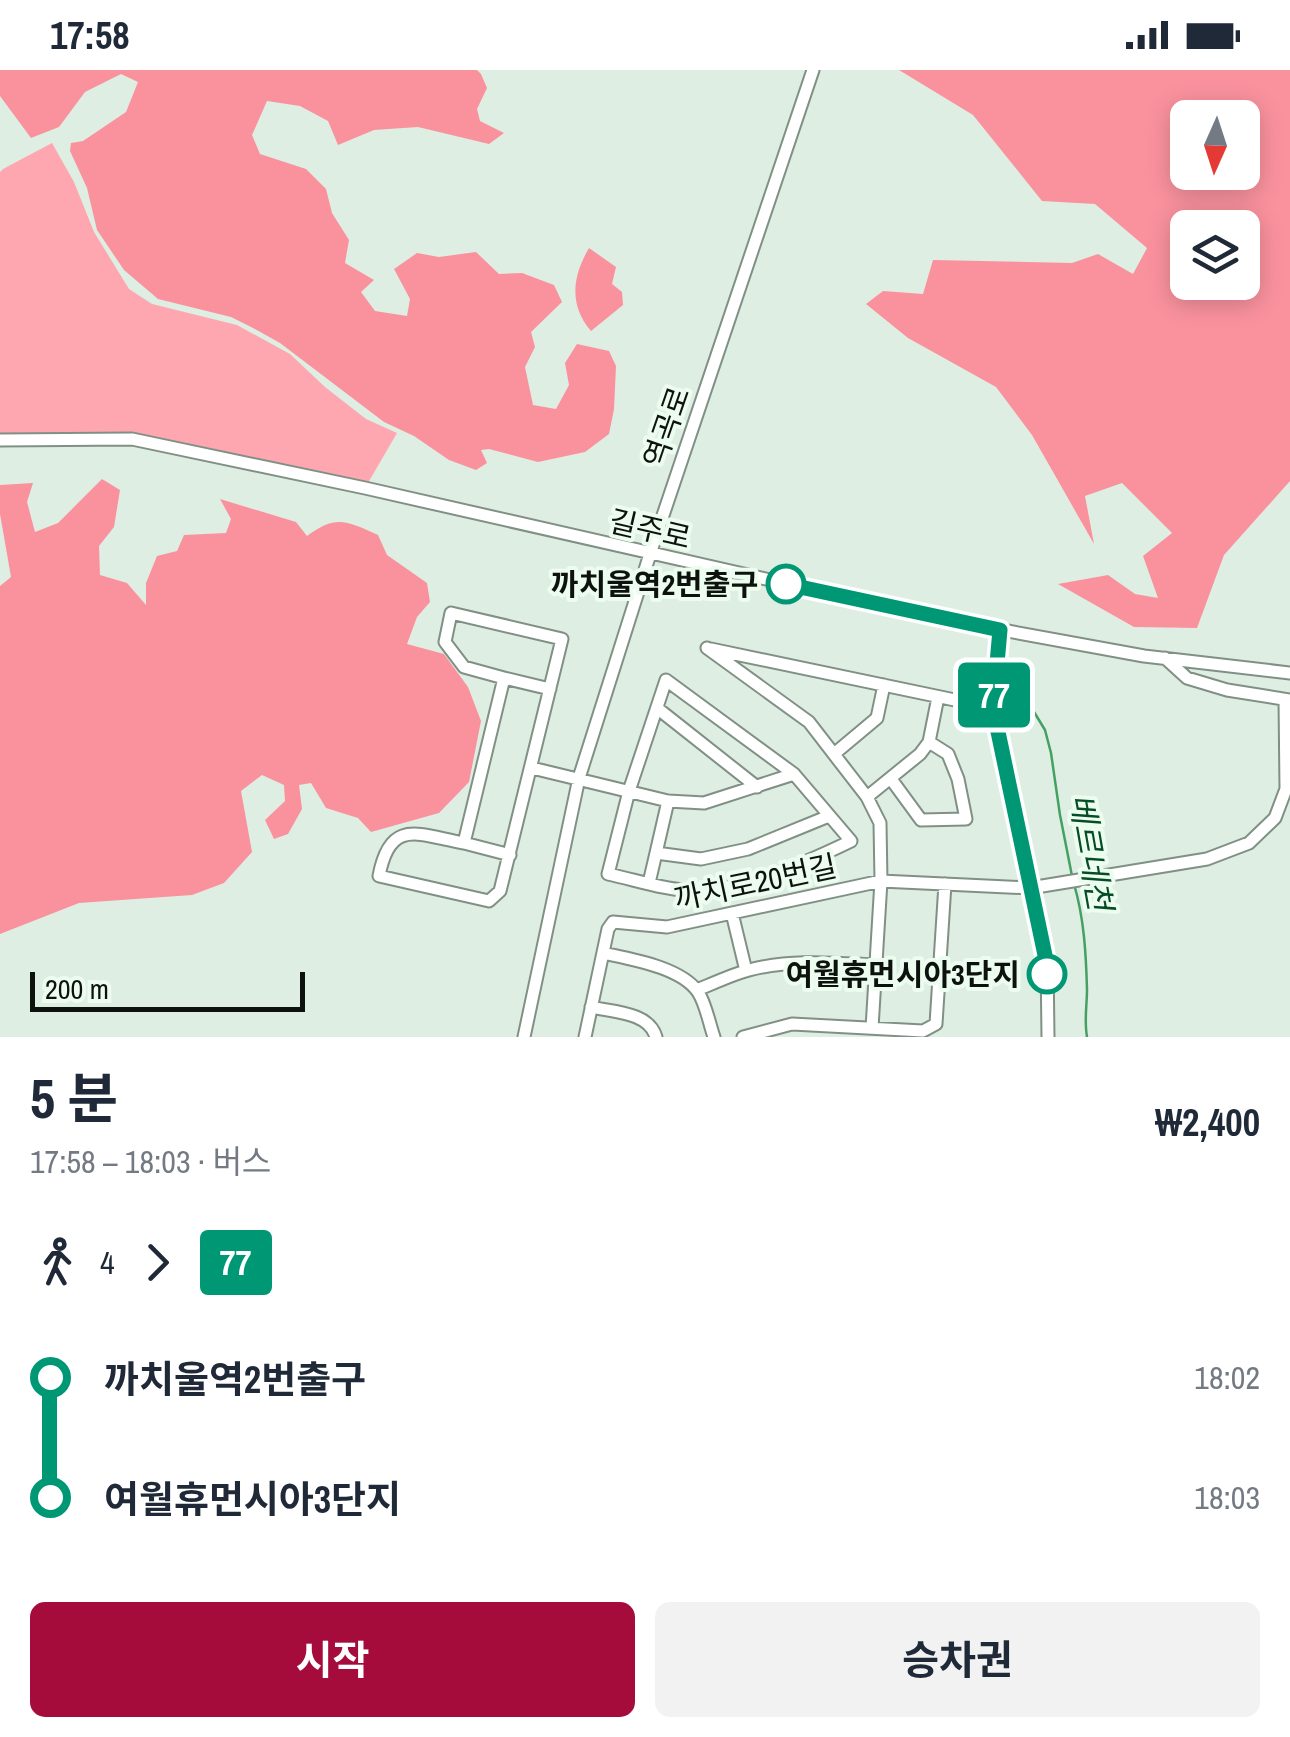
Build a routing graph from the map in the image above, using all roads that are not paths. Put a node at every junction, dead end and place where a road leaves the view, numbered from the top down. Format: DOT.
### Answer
graph roads {
  1 [pos="813,70"];
  2 [pos="0,440"];
  3 [pos="650,554"];
  4 [pos="1000,630"];
  5 [pos="1164,658"];
  6 [pos="1290,673"];
  7 [pos="504,678"];
  8 [pos="884,685"];
  9 [pos="550,689"];
  10 [pos="938,696"];
  11 [pos="1288,700"];
  12 [pos="657,708"];
  13 [pos="993,708"];
  14 [pos="929,742"];
  15 [pos="834,754"];
  16 [pos="532,768"];
  17 [pos="794,774"];
  18 [pos="579,778"];
  19 [pos="891,780"];
  20 [pos="758,787"];
  21 [pos="629,791"];
  22 [pos="868,797"];
  23 [pos="668,801"];
  24 [pos="829,816"];
  25 [pos="464,843"];
  26 [pos="656,853"];
  27 [pos="510,855"];
  28 [pos="880,881"];
  29 [pos="649,883"];
  30 [pos="945,884"];
  31 [pos="1030,888"];
  32 [pos="732,913"];
  33 [pos="603,953"];
  34 [pos="876,965"];
  35 [pos="746,971"];
  36 [pos="697,990"];
  37 [pos="591,1006"];
  38 [pos="872,1028"];
  39 [pos="524,1037"];
  40 [pos="584,1037"];
  41 [pos="656,1037"];
  42 [pos="714,1037"];
  43 [pos="743,1037"];
  44 [pos="1048,1037"];
  1 -- 3 [label="street, 역곡로"];
  2 -- 3 [label="street, 길주로"];
  3 -- 4 [label="street, 길주로"];
  3 -- 18 [label="street, 역곡로"];
  4 -- 5 [label="street, 길주로"];
  4 -- 13 [label="street"];
  5 -- 6 [label="street, 길주로"];
  5 -- 11 [label="street"];
  7 -- 9 [label="street"];
  7 -- 9 [label="street"];
  7 -- 25 [label="street"];
  8 -- 10 [label="street"];
  8 -- 15 [label="street"];
  8 -- 15 [label="street, 까치로20번길"];
  9 -- 16 [label="street"];
  10 -- 13 [label="street"];
  10 -- 14 [label="street"];
  11 -- 31 [label="street, 까치로20번길"];
  12 -- 17 [label="street"];
  12 -- 20 [label="street"];
  12 -- 21 [label="street"];
  13 -- 31 [label="street"];
  14 -- 19 [label="street"];
  14 -- 19 [label="street"];
  15 -- 22 [label="street, 까치로20번길"];
  16 -- 18 [label="street"];
  16 -- 27 [label="street"];
  17 -- 20 [label="street"];
  17 -- 24 [label="street"];
  18 -- 21 [label="street"];
  18 -- 39 [label="street, 역곡로"];
  19 -- 22 [label="street"];
  20 -- 23 [label="street"];
  21 -- 23 [label="street"];
  21 -- 29 [label="street"];
  22 -- 28 [label="street, 까치로20번길"];
  23 -- 26 [label="street"];
  24 -- 26 [label="street"];
  24 -- 29 [label="street"];
  25 -- 27 [label="street"];
  25 -- 27 [label="street"];
  26 -- 29 [label="street"];
  28 -- 30 [label="street, 까치로20번길"];
  28 -- 32 [label="street, 까치로20번길"];
  28 -- 34 [label="street, 까치로20번길"];
  30 -- 31 [label="street, 까치로20번길"];
  30 -- 38 [label="street"];
  31 -- 44 [label="street"];
  32 -- 33 [label="street, 까치로20번길"];
  32 -- 35 [label="street"];
  33 -- 36 [label="street"];
  33 -- 37 [label="street, 까치로20번길"];
  34 -- 35 [label="street"];
  34 -- 38 [label="street, 까치로20번길"];
  35 -- 36 [label="street"];
  36 -- 42 [label="street"];
  37 -- 40 [label="street, 까치로20번길"];
  37 -- 41 [label="street"];
  38 -- 43 [label="street"];
}
